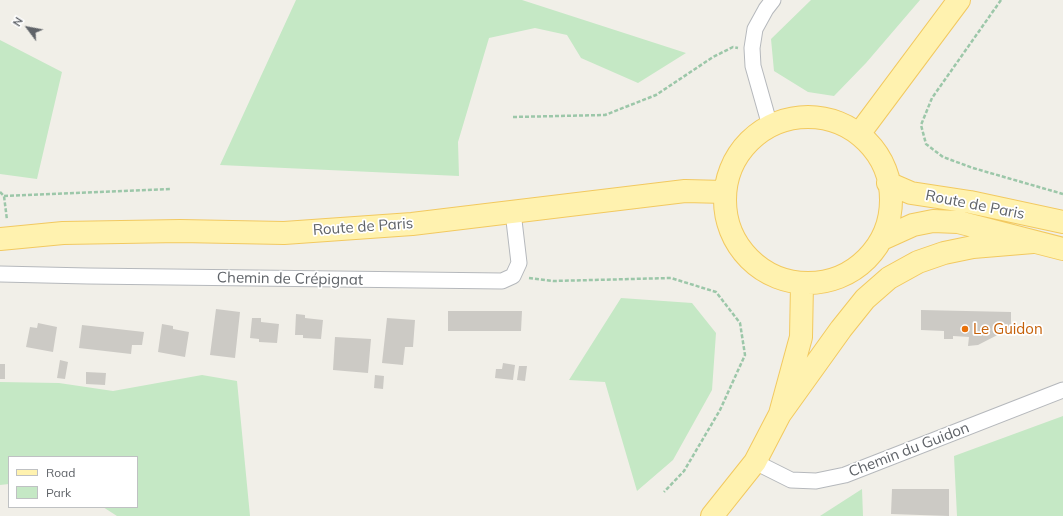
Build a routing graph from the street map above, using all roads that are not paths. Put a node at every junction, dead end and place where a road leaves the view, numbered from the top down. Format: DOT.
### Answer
graph roads {
  1 [pos="773,0"];
  2 [pos="960,0"];
  3 [pos="770,126"];
  4 [pos="859,134"];
  5 [pos="888,183"];
  6 [pos="725,192"];
  7 [pos="513,212"];
  8 [pos="1063,222"];
  9 [pos="5,239"];
  10 [pos="882,239"];
  11 [pos="1033,242"];
  12 [pos="1063,249"];
  13 [pos="0,274"];
  14 [pos="802,284"];
  15 [pos="1063,390"];
  16 [pos="780,414"];
  17 [pos="754,462"];
  18 [pos="712,516"];
  1 -- 3 [label="street"];
  2 -- 4 [label="main road"];
  3 -- 4 [label="main road"];
  3 -- 6 [label="main road"];
  4 -- 5 [label="main road"];
  5 -- 8 [label="main road, Route de Paris"];
  5 -- 10 [label="main road"];
  6 -- 7 [label="main road, Route de Paris"];
  6 -- 14 [label="main road"];
  7 -- 9 [label="main road, Route de Paris"];
  7 -- 13 [label="street, Chemin de Crépignat"];
  10 -- 11 [label="main road, Route de Paris"];
  10 -- 14 [label="main road"];
  11 -- 12 [label="main road, Route de Paris"];
  11 -- 16 [label="main road"];
  14 -- 16 [label="main road"];
  15 -- 17 [label="street, Chemin du Guidon"];
  16 -- 17 [label="main road"];
  17 -- 18 [label="main road"];
}
